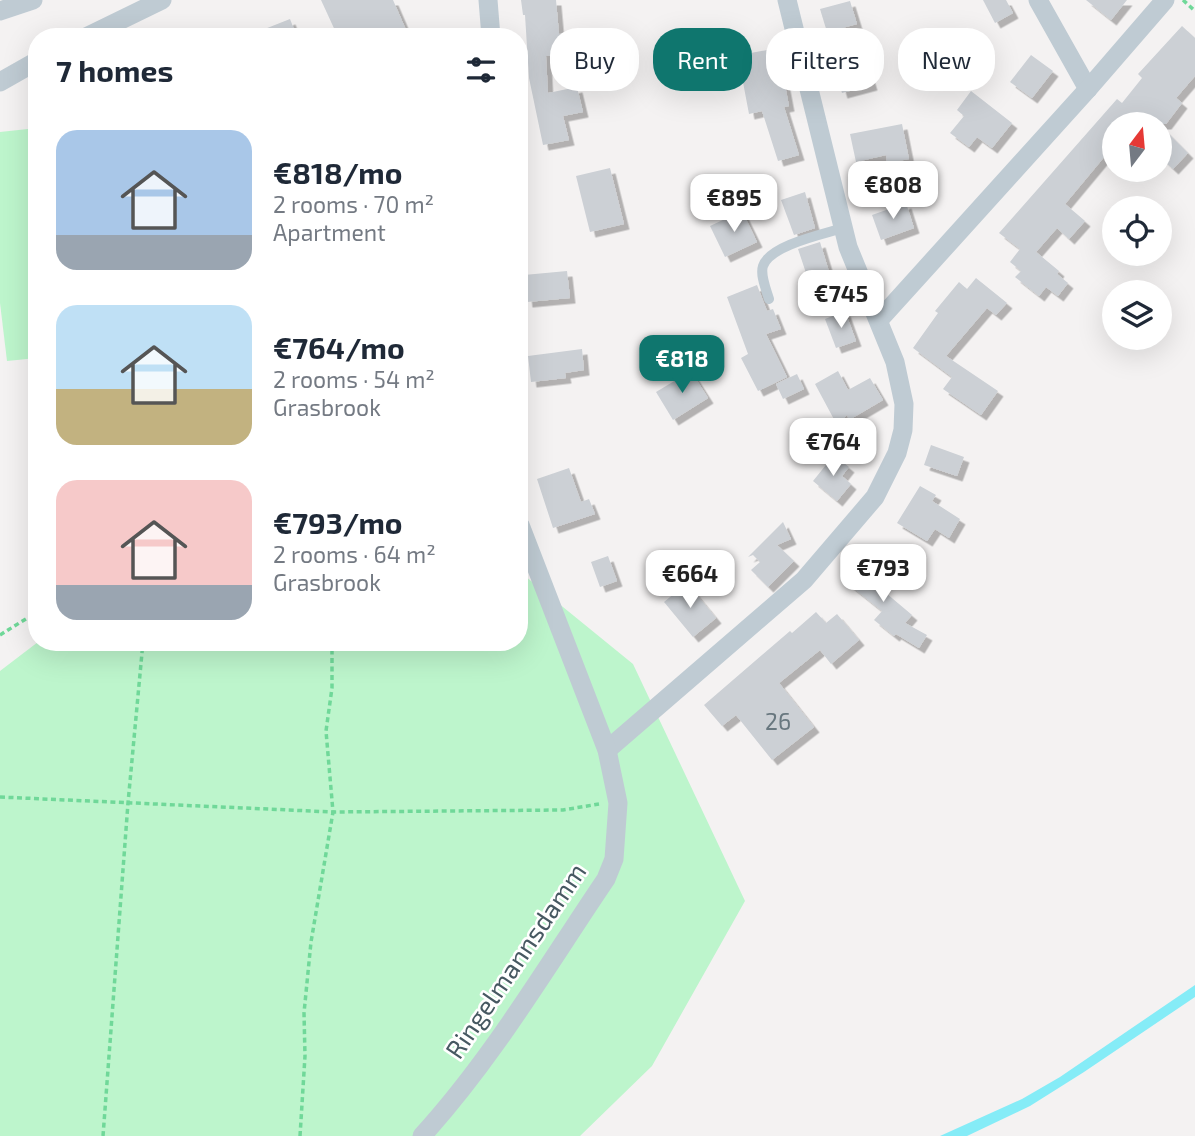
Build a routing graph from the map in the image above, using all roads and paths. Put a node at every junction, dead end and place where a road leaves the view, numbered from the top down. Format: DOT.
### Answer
graph roads {
  1 [pos="33,0"];
  2 [pos="162,0"];
  3 [pos="488,0"];
  4 [pos="787,0"];
  5 [pos="1038,0"];
  6 [pos="1164,0"];
  7 [pos="1183,0"];
  8 [pos="0,11"];
  9 [pos="1195,11"];
  10 [pos="104,28"];
  11 [pos="490,28"];
  12 [pos="28,66"];
  13 [pos="0,82"];
  14 [pos="1088,89"];
  15 [pos="843,228"];
  16 [pos="769,299"];
  17 [pos="880,319"];
  18 [pos="528,546"];
  19 [pos="28,618"];
  20 [pos="0,635"];
  21 [pos="142,651"];
  22 [pos="332,651"];
  23 [pos="607,750"];
  24 [pos="0,797"];
  25 [pos="128,803"];
  26 [pos="618,803"];
  27 [pos="333,812"];
  28 [pos="103,1136"];
  29 [pos="300,1136"];
  30 [pos="422,1136"];
  1 -- 8 [label="street"];
  2 -- 10 [label="street"];
  3 -- 11 [label="street"];
  4 -- 15 [label="street"];
  5 -- 14 [label="street"];
  6 -- 14 [label="street"];
  7 -- 9 [label="path"];
  12 -- 13 [label="street"];
  14 -- 17 [label="street"];
  15 -- 16 [label="lane"];
  15 -- 17 [label="street"];
  17 -- 23 [label="street"];
  18 -- 23 [label="street, Ringelmannsdamm"];
  19 -- 20 [label="path"];
  21 -- 25 [label="path"];
  22 -- 27 [label="path"];
  23 -- 26 [label="street, Ringelmannsdamm"];
  24 -- 25 [label="path"];
  25 -- 27 [label="path"];
  25 -- 28 [label="path"];
  26 -- 27 [label="path"];
  26 -- 30 [label="street, Ringelmannsdamm"];
  27 -- 29 [label="path"];
}
